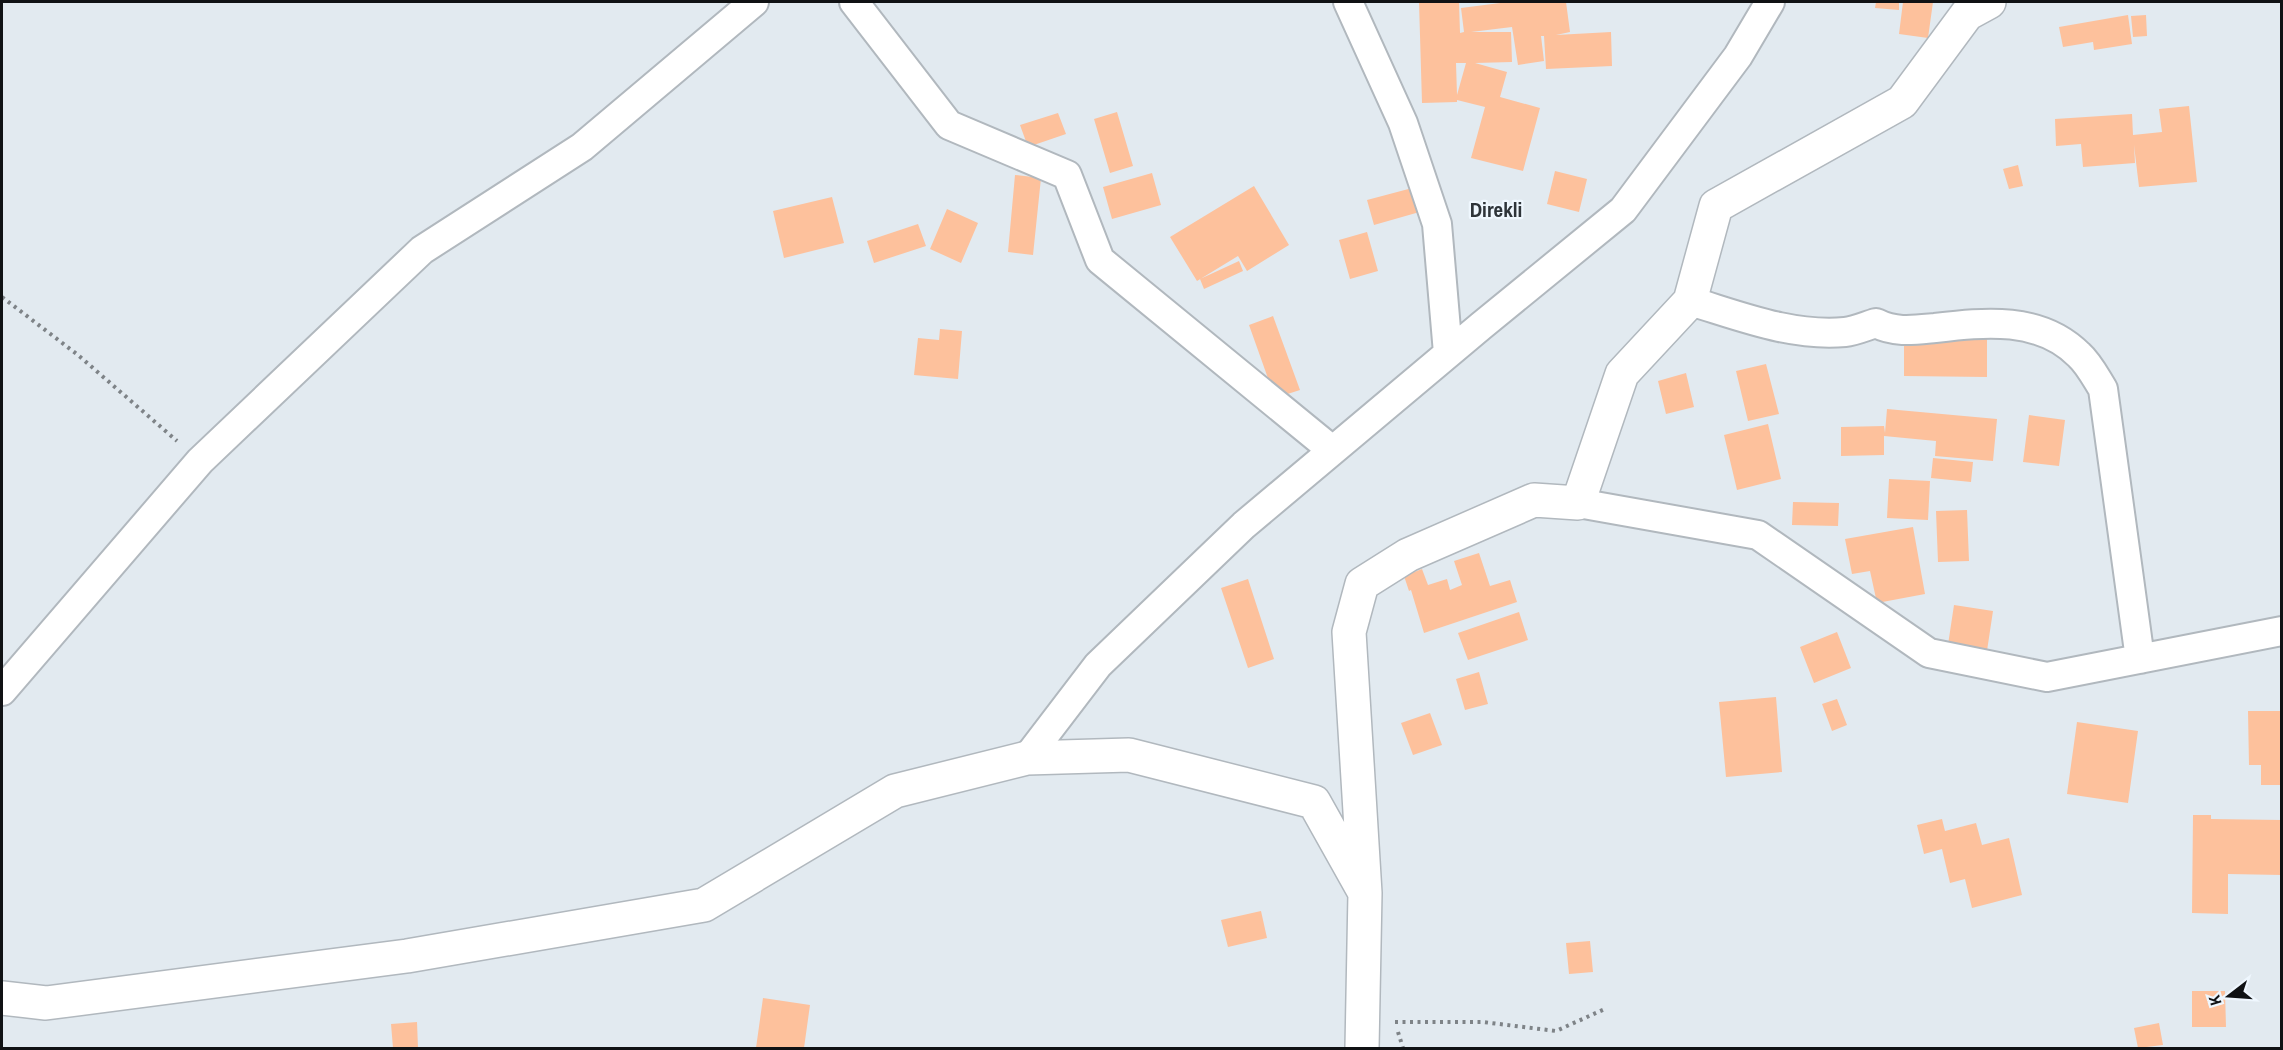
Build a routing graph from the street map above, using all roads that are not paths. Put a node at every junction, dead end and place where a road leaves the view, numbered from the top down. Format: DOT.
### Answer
graph roads {
  1 [pos="754,2"];
  2 [pos="854,2"];
  3 [pos="1348,2"];
  4 [pos="1770,2"];
  5 [pos="1989,2"];
  6 [pos="1690,301"];
  7 [pos="1448,353"];
  8 [pos="1332,450"];
  9 [pos="1578,503"];
  10 [pos="2282,631"];
  11 [pos="2139,659"];
  12 [pos="2,691"];
  13 [pos="1027,758"];
  14 [pos="1365,893"];
  15 [pos="2,998"];
  16 [pos="1362,1048"];
  1 -- 12 [label="street"];
  2 -- 8 [label="street"];
  3 -- 7 [label="street"];
  4 -- 7 [label="street"];
  5 -- 6 [label="street"];
  6 -- 9 [label="street"];
  6 -- 11 [label="street"];
  7 -- 8 [label="street"];
  8 -- 13 [label="street"];
  9 -- 11 [label="street"];
  9 -- 14 [label="street"];
  10 -- 11 [label="street"];
  13 -- 14 [label="street"];
  13 -- 15 [label="street"];
  14 -- 16 [label="street"];
}
